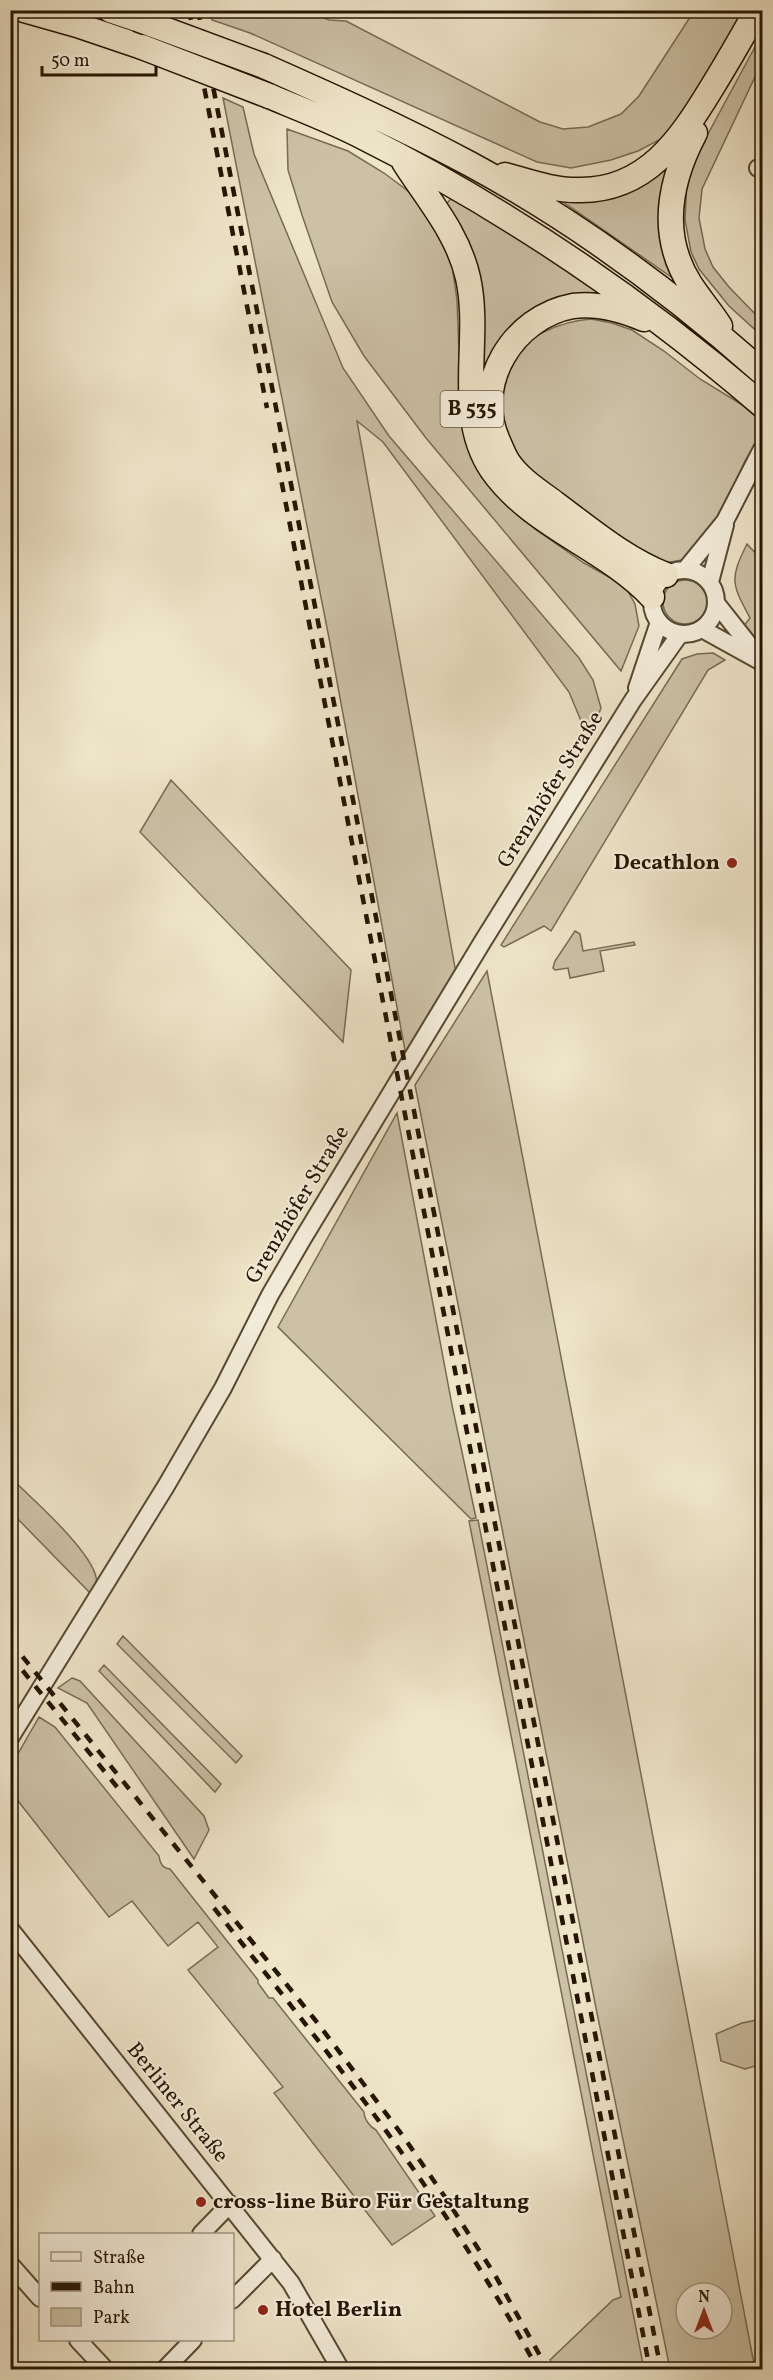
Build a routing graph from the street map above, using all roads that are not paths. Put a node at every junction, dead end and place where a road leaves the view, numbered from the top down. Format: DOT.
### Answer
graph roads {
  1 [pos="24,10"];
  2 [pos="110,10"];
  3 [pos="757,10"];
  4 [pos="762,16"];
  5 [pos="401,158"];
  6 [pos="471,165"];
  7 [pos="671,330"];
  8 [pos="735,348"];
  9 [pos="762,372"];
  10 [pos="762,405"];
  11 [pos="762,449"];
  12 [pos="725,521"];
  13 [pos="675,572"];
  14 [pos="710,582"];
  15 [pos="652,597"];
  16 [pos="716,603"];
  17 [pos="659,622"];
  18 [pos="702,629"];
  19 [pos="680,634"];
  20 [pos="762,662"];
  21 [pos="633,700"];
  22 [pos="10,1738"];
  23 [pos="10,1929"];
  24 [pos="230,2204"];
  25 [pos="203,2233"];
  26 [pos="273,2259"];
  27 [pos="10,2264"];
  28 [pos="39,2297"];
  29 [pos="234,2298"];
  30 [pos="192,2341"];
  31 [pos="88,2343"];
  32 [pos="106,2370"];
  33 [pos="164,2370"];
  34 [pos="341,2370"];
  1 -- 5 [label="highway, B 535, bridge"];
  2 -- 6 [label="highway, bridge"];
  3 -- 6 [label="highway"];
  4 -- 8 [label="highway"];
  5 -- 7 [label="highway, B 535"];
  5 -- 15 [label="highway, B 535"];
  6 -- 8 [label="highway"];
  7 -- 10 [label="highway, B 535"];
  7 -- 13 [label="highway, B 535"];
  8 -- 9 [label="highway"];
  11 -- 12 [label="street"];
  12 -- 13 [label="street"];
  12 -- 14 [label="street"];
  13 -- 14 [label="street"];
  13 -- 15 [label="street"];
  14 -- 16 [label="street"];
  15 -- 17 [label="street"];
  16 -- 18 [label="street"];
  16 -- 20 [label="street"];
  17 -- 19 [label="street"];
  17 -- 21 [label="street, Grenzhöfer Straße"];
  18 -- 19 [label="street"];
  18 -- 20 [label="street"];
  19 -- 21 [label="street, Grenzhöfer Straße"];
  21 -- 22 [label="street, Grenzhöfer Straße"];
  23 -- 24 [label="street, Berliner Straße"];
  24 -- 25 [label="street"];
  24 -- 26 [label="street, Berliner Straße"];
  26 -- 29 [label="street"];
  26 -- 34 [label="street, Berliner Straße"];
  27 -- 28 [label="street"];
  30 -- 33 [label="street"];
  31 -- 32 [label="street"];
}
